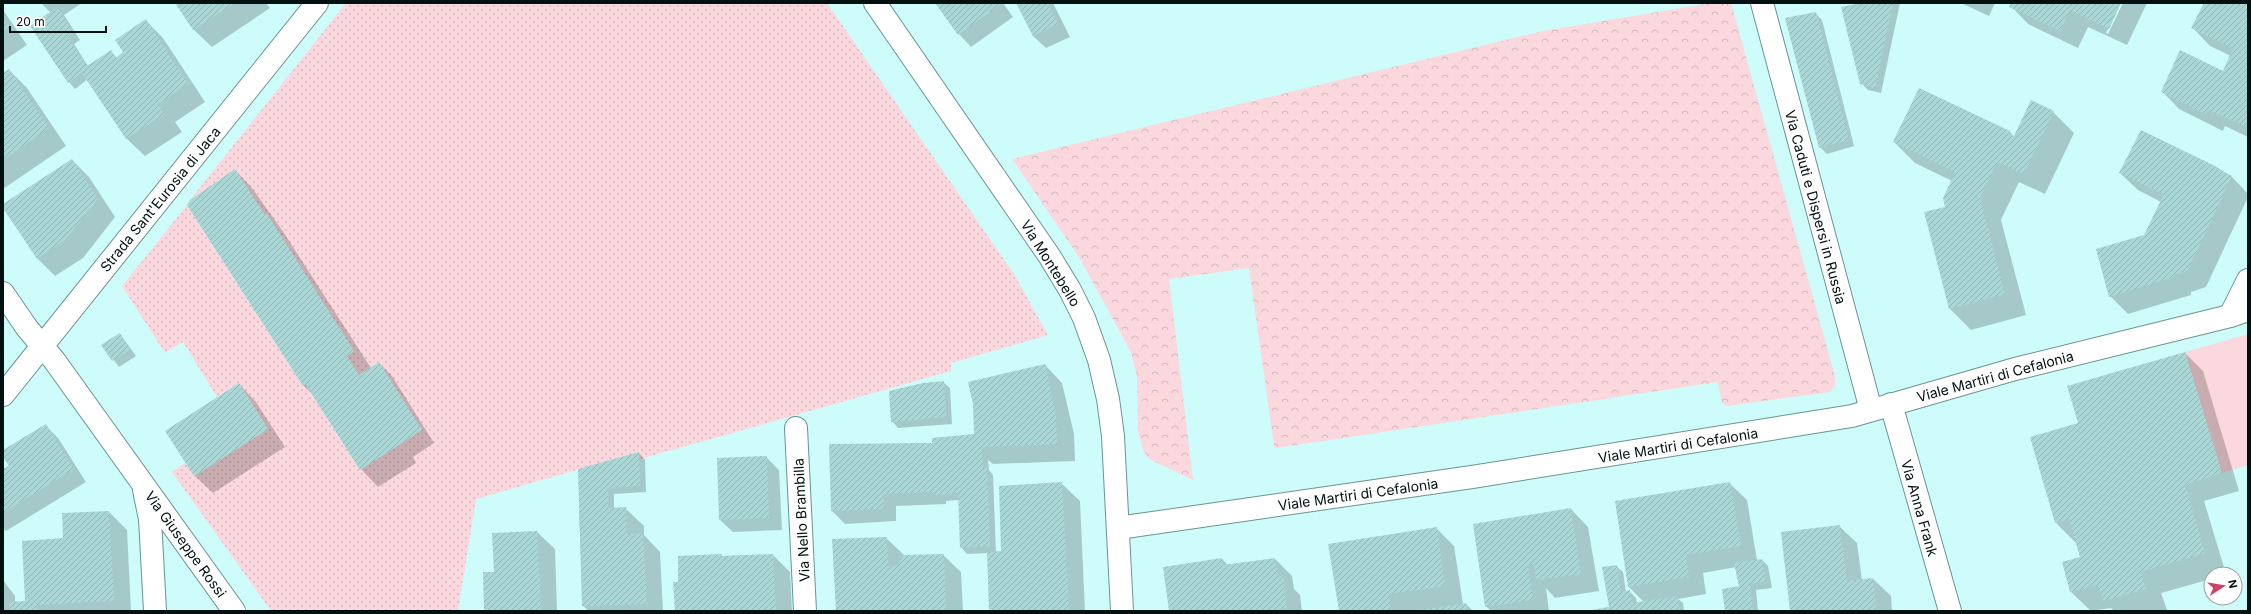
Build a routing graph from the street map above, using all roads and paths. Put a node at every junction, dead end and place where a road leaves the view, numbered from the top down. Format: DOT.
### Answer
graph roads {
  1 [pos="317,3"];
  2 [pos="875,3"];
  3 [pos="1762,3"];
  4 [pos="2248,280"];
  5 [pos="3,293"];
  6 [pos="2239,313"];
  7 [pos="43,346"];
  8 [pos="3,395"];
  9 [pos="1881,407"];
  10 [pos="796,428"];
  11 [pos="138,476"];
  12 [pos="1118,528"];
  13 [pos="155,611"];
  14 [pos="234,611"];
  15 [pos="805,611"];
  16 [pos="1122,611"];
  17 [pos="1950,611"];
  1 -- 7 [label="street, Strada Sant'Eurosia di Jaca"];
  2 -- 12 [label="street, Via Montebello"];
  3 -- 9 [label="street, Via Caduti e Dispersi in Russia"];
  4 -- 6 [label="street"];
  5 -- 7 [label="street, Via Giuseppe Rossi"];
  6 -- 9 [label="street, Viale Martiri di Cefalonia"];
  7 -- 8 [label="street, Strada Sant'Eurosia di Jaca"];
  7 -- 11 [label="street, Via Giuseppe Rossi"];
  9 -- 12 [label="street, Viale Martiri di Cefalonia"];
  9 -- 17 [label="street, Via Anna Frank"];
  10 -- 15 [label="street, Via Nello Brambilla"];
  11 -- 13 [label="street, Via Giuseppe Rossi"];
  11 -- 14 [label="street, Via Giuseppe Rossi"];
  12 -- 16 [label="street, Via Montebello"];
}
